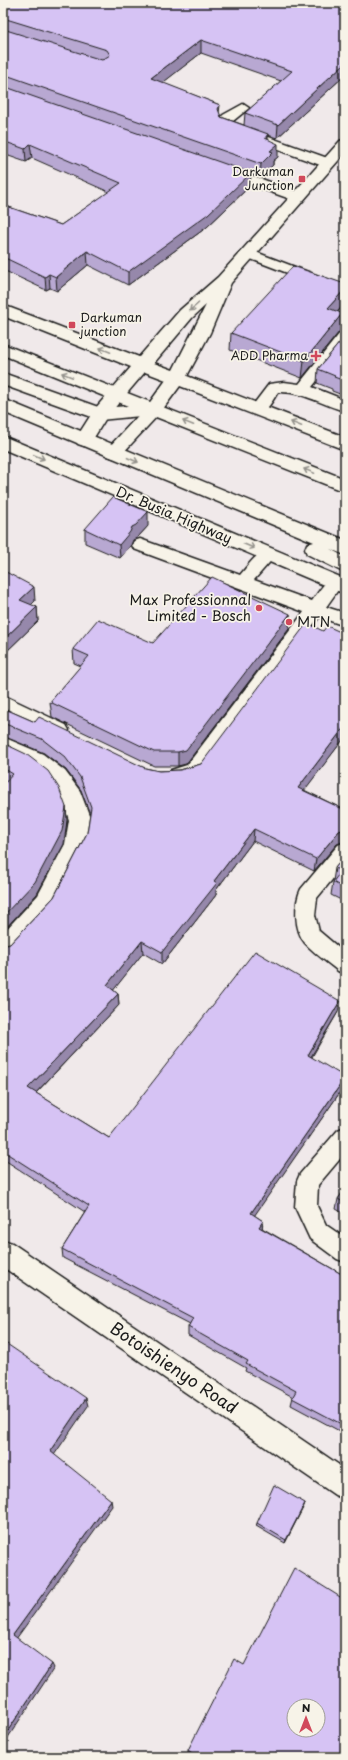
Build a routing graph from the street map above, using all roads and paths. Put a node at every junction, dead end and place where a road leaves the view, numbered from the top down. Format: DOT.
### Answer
graph roads {
  1 [pos="243,108"];
  2 [pos="345,144"];
  3 [pos="327,164"];
  4 [pos="209,165"];
  5 [pos="298,197"];
  6 [pos="248,253"];
  7 [pos="224,281"];
  8 [pos="345,291"];
  9 [pos="3,310"];
  10 [pos="345,336"];
  11 [pos="3,349"];
  12 [pos="141,365"];
  13 [pos="177,377"];
  14 [pos="3,379"];
  15 [pos="304,388"];
  16 [pos="117,395"];
  17 [pos="3,405"];
  18 [pos="345,406"];
  19 [pos="258,409"];
  20 [pos="153,410"];
  21 [pos="100,414"];
  22 [pos="84,440"];
  23 [pos="3,442"];
  24 [pos="345,444"];
  25 [pos="114,452"];
  26 [pos="345,486"];
  27 [pos="211,493"];
  28 [pos="140,545"];
  29 [pos="345,548"];
  30 [pos="268,555"];
  31 [pos="345,566"];
  32 [pos="243,582"];
  33 [pos="340,585"];
  34 [pos="315,608"];
  35 [pos="345,620"];
  36 [pos="3,702"];
  37 [pos="74,737"];
  38 [pos="3,745"];
  39 [pos="158,775"];
  40 [pos="345,850"];
  41 [pos="3,948"];
  42 [pos="345,965"];
  43 [pos="345,1137"];
  44 [pos="345,1251"];
  45 [pos="3,1252"];
  46 [pos="345,1485"];
  1 -- 3 [label="lane"];
  2 -- 3 [label="main road"];
  3 -- 5 [label="main road"];
  4 -- 5 [label="main road"];
  5 -- 6 [label="main road"];
  6 -- 7 [label="main road"];
  6 -- 8 [label="lane"];
  7 -- 12 [label="main road, one-way"];
  7 -- 13 [label="main road"];
  12 -- 9 [label="main road, one-way"];
  10 -- 15 [label="lane"];
  16 -- 11 [label="main road, one-way"];
  12 -- 13 [label="main road"];
  12 -- 16 [label="main road"];
  13 -- 19 [label="main road"];
  13 -- 20 [label="main road"];
  14 -- 21 [label="main road"];
  15 -- 18 [label="lane"];
  15 -- 19 [label="lane"];
  16 -- 20 [label="main road"];
  16 -- 21 [label="main road"];
  17 -- 22 [label="main road"];
  24 -- 19 [label="main road, one-way"];
  20 -- 21 [label="main road"];
  20 -- 25 [label="main road"];
  26 -- 20 [label="main road, one-way"];
  21 -- 22 [label="main road"];
  22 -- 25 [label="main road"];
  23 -- 30 [label="main road, Dr. Busia Highway, one-way"];
  25 -- 27 [label="main road, one-way"];
  27 -- 29 [label="main road"];
  27 -- 31 [label="main road"];
  28 -- 32 [label="lane"];
  30 -- 32 [label="lane"];
  30 -- 33 [label="main road, Dr. Busia Highway"];
  32 -- 34 [label="lane"];
  33 -- 34 [label="lane"];
  34 -- 35 [label="lane"];
  34 -- 39 [label="lane"];
  36 -- 37 [label="lane"];
  38 -- 41 [label="main road"];
  40 -- 42 [label="lane"];
  43 -- 44 [label="lane"];
  45 -- 46 [label="main road, Botoishienyo Road"];
}
